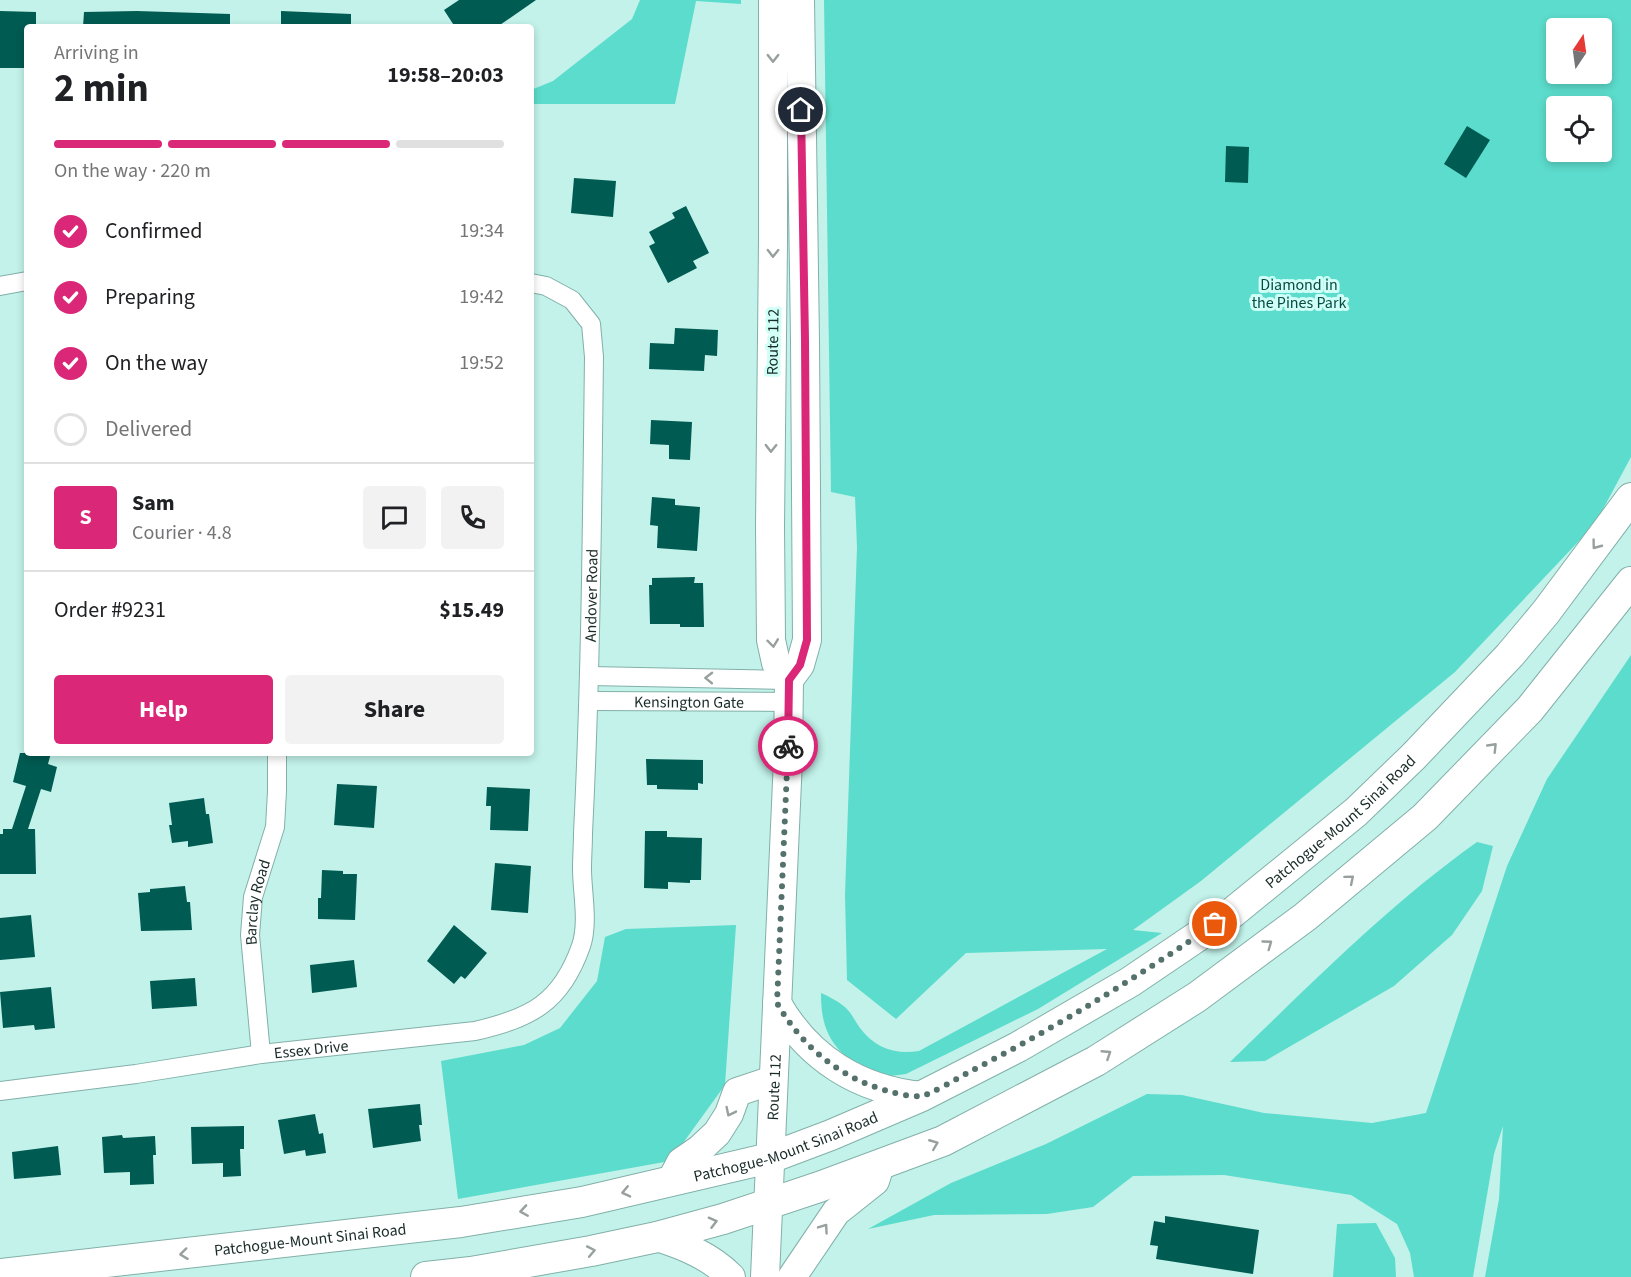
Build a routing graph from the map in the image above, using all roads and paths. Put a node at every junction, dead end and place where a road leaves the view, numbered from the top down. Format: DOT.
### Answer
graph roads {
  1 [pos="773,0"];
  2 [pos="800,0"];
  3 [pos="24,282"];
  4 [pos="534,284"];
  5 [pos="0,286"];
  6 [pos="1631,498"];
  7 [pos="1631,582"];
  8 [pos="590,676"];
  9 [pos="789,691"];
  10 [pos="590,701"];
  11 [pos="1430,739"];
  12 [pos="277,756"];
  13 [pos="1468,772"];
  14 [pos="582,944"];
  15 [pos="777,1003"];
  16 [pos="261,1054"];
  17 [pos="772,1080"];
  18 [pos="0,1091"];
  19 [pos="922,1096"];
  20 [pos="770,1158"];
  21 [pos="880,1165"];
  22 [pos="671,1181"];
  23 [pos="768,1204"];
  24 [pos="657,1237"];
  25 [pos="0,1274"];
  26 [pos="426,1277"];
  27 [pos="732,1277"];
  28 [pos="765,1277"];
  29 [pos="792,1277"];
  1 -- 9 [label="main road, Route 112, one-way"];
  2 -- 9 [label="main road, Route 112"];
  3 -- 5 [label="street"];
  4 -- 8 [label="street, Andover Road"];
  6 -- 11 [label="highway, Patchogue-Mount Sinai Road, one-way"];
  13 -- 7 [label="highway, one-way"];
  9 -- 8 [label="street, Kensington Gate, one-way"];
  8 -- 10 [label="street, Andover Road"];
  9 -- 10 [label="street, Kensington Gate"];
  9 -- 15 [label="main road, Route 112"];
  10 -- 14 [label="street, Andover Road"];
  11 -- 13 [label="highway"];
  11 -- 19 [label="highway, Patchogue-Mount Sinai Road"];
  12 -- 16 [label="street, Barclay Road"];
  21 -- 13 [label="highway, one-way"];
  14 -- 16 [label="street, Essex Drive"];
  15 -- 17 [label="main road, Route 112"];
  15 -- 19 [label="main road"];
  16 -- 18 [label="street, Essex Drive"];
  17 -- 20 [label="main road, Route 112"];
  17 -- 22 [label="main road, one-way"];
  19 -- 20 [label="highway, Patchogue-Mount Sinai Road"];
  20 -- 22 [label="highway, Patchogue-Mount Sinai Road"];
  20 -- 23 [label="main road, Route 112"];
  21 -- 23 [label="highway"];
  29 -- 21 [label="main road, one-way"];
  22 -- 25 [label="highway, Patchogue-Mount Sinai Road, one-way"];
  24 -- 23 [label="highway, one-way"];
  23 -- 28 [label="main road, Route 112"];
  26 -- 24 [label="highway, one-way"];
  24 -- 27 [label="main road"];
}
